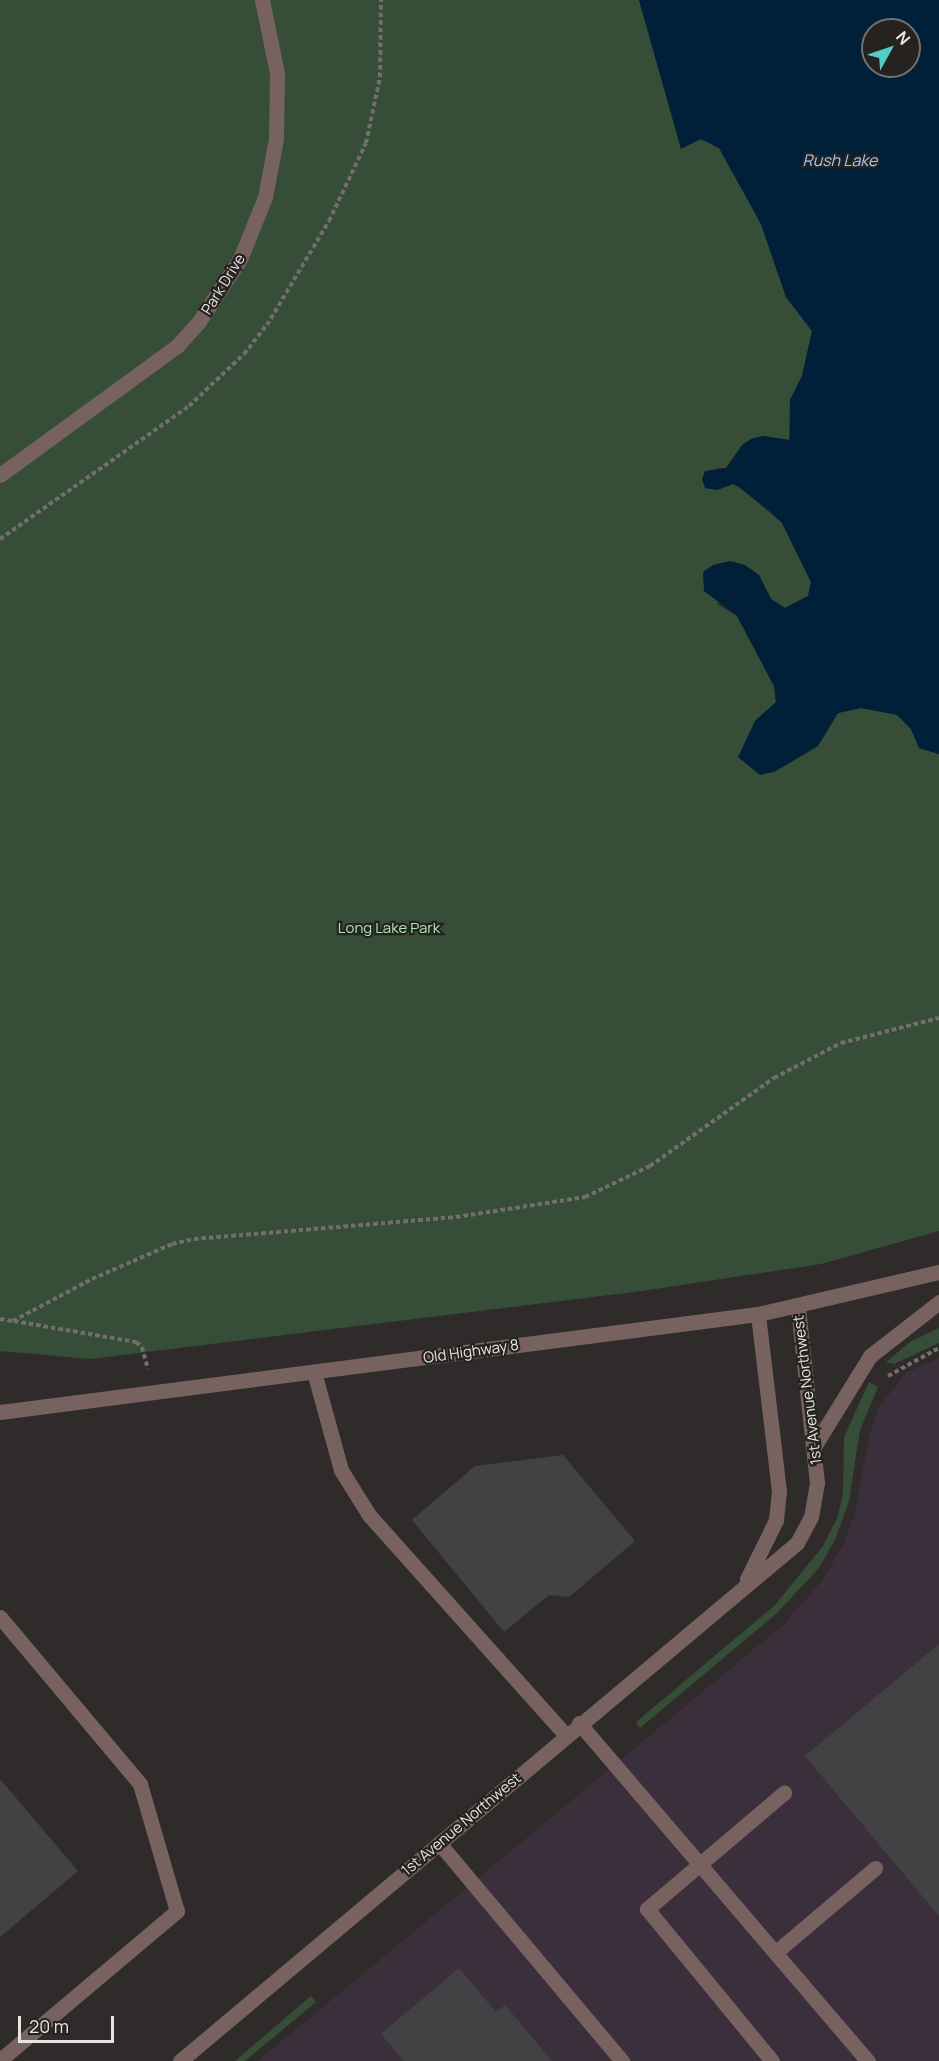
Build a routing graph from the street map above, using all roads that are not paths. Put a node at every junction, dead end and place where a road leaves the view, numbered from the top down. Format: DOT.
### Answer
graph roads {
  1 [pos="262,0"];
  2 [pos="0,475"];
  3 [pos="939,1272"];
  4 [pos="939,1302"];
  5 [pos="798,1307"];
  6 [pos="758,1314"];
  7 [pos="314,1372"];
  8 [pos="0,1412"];
  9 [pos="815,1445"];
  10 [pos="743,1587"];
  11 [pos="0,1617"];
  12 [pos="579,1723"];
  13 [pos="566,1735"];
  14 [pos="784,1793"];
  15 [pos="439,1843"];
  16 [pos="700,1863"];
  17 [pos="875,1868"];
  18 [pos="776,1952"];
  19 [pos="0,2061"];
  20 [pos="180,2061"];
  21 [pos="622,2061"];
  22 [pos="772,2061"];
  23 [pos="868,2061"];
  1 -- 2 [label="street, Park Drive"];
  3 -- 5 [label="street, Old Highway 8"];
  4 -- 9 [label="street"];
  5 -- 6 [label="street, Old Highway 8"];
  5 -- 9 [label="street, 1st Avenue Northwest"];
  6 -- 7 [label="street, Old Highway 8"];
  6 -- 10 [label="street, 1st Avenue Northwest"];
  7 -- 8 [label="street, Old Highway 8"];
  7 -- 13 [label="street"];
  9 -- 10 [label="street, 1st Avenue Northwest"];
  10 -- 12 [label="street, 1st Avenue Northwest"];
  11 -- 19 [label="street"];
  12 -- 13 [label="street, 1st Avenue Northwest"];
  12 -- 16 [label="street"];
  13 -- 15 [label="street, 1st Avenue Northwest"];
  14 -- 16 [label="street"];
  15 -- 20 [label="street, 1st Avenue Northwest"];
  15 -- 21 [label="street"];
  16 -- 18 [label="street"];
  16 -- 22 [label="street"];
  17 -- 18 [label="street"];
  18 -- 23 [label="street"];
}
